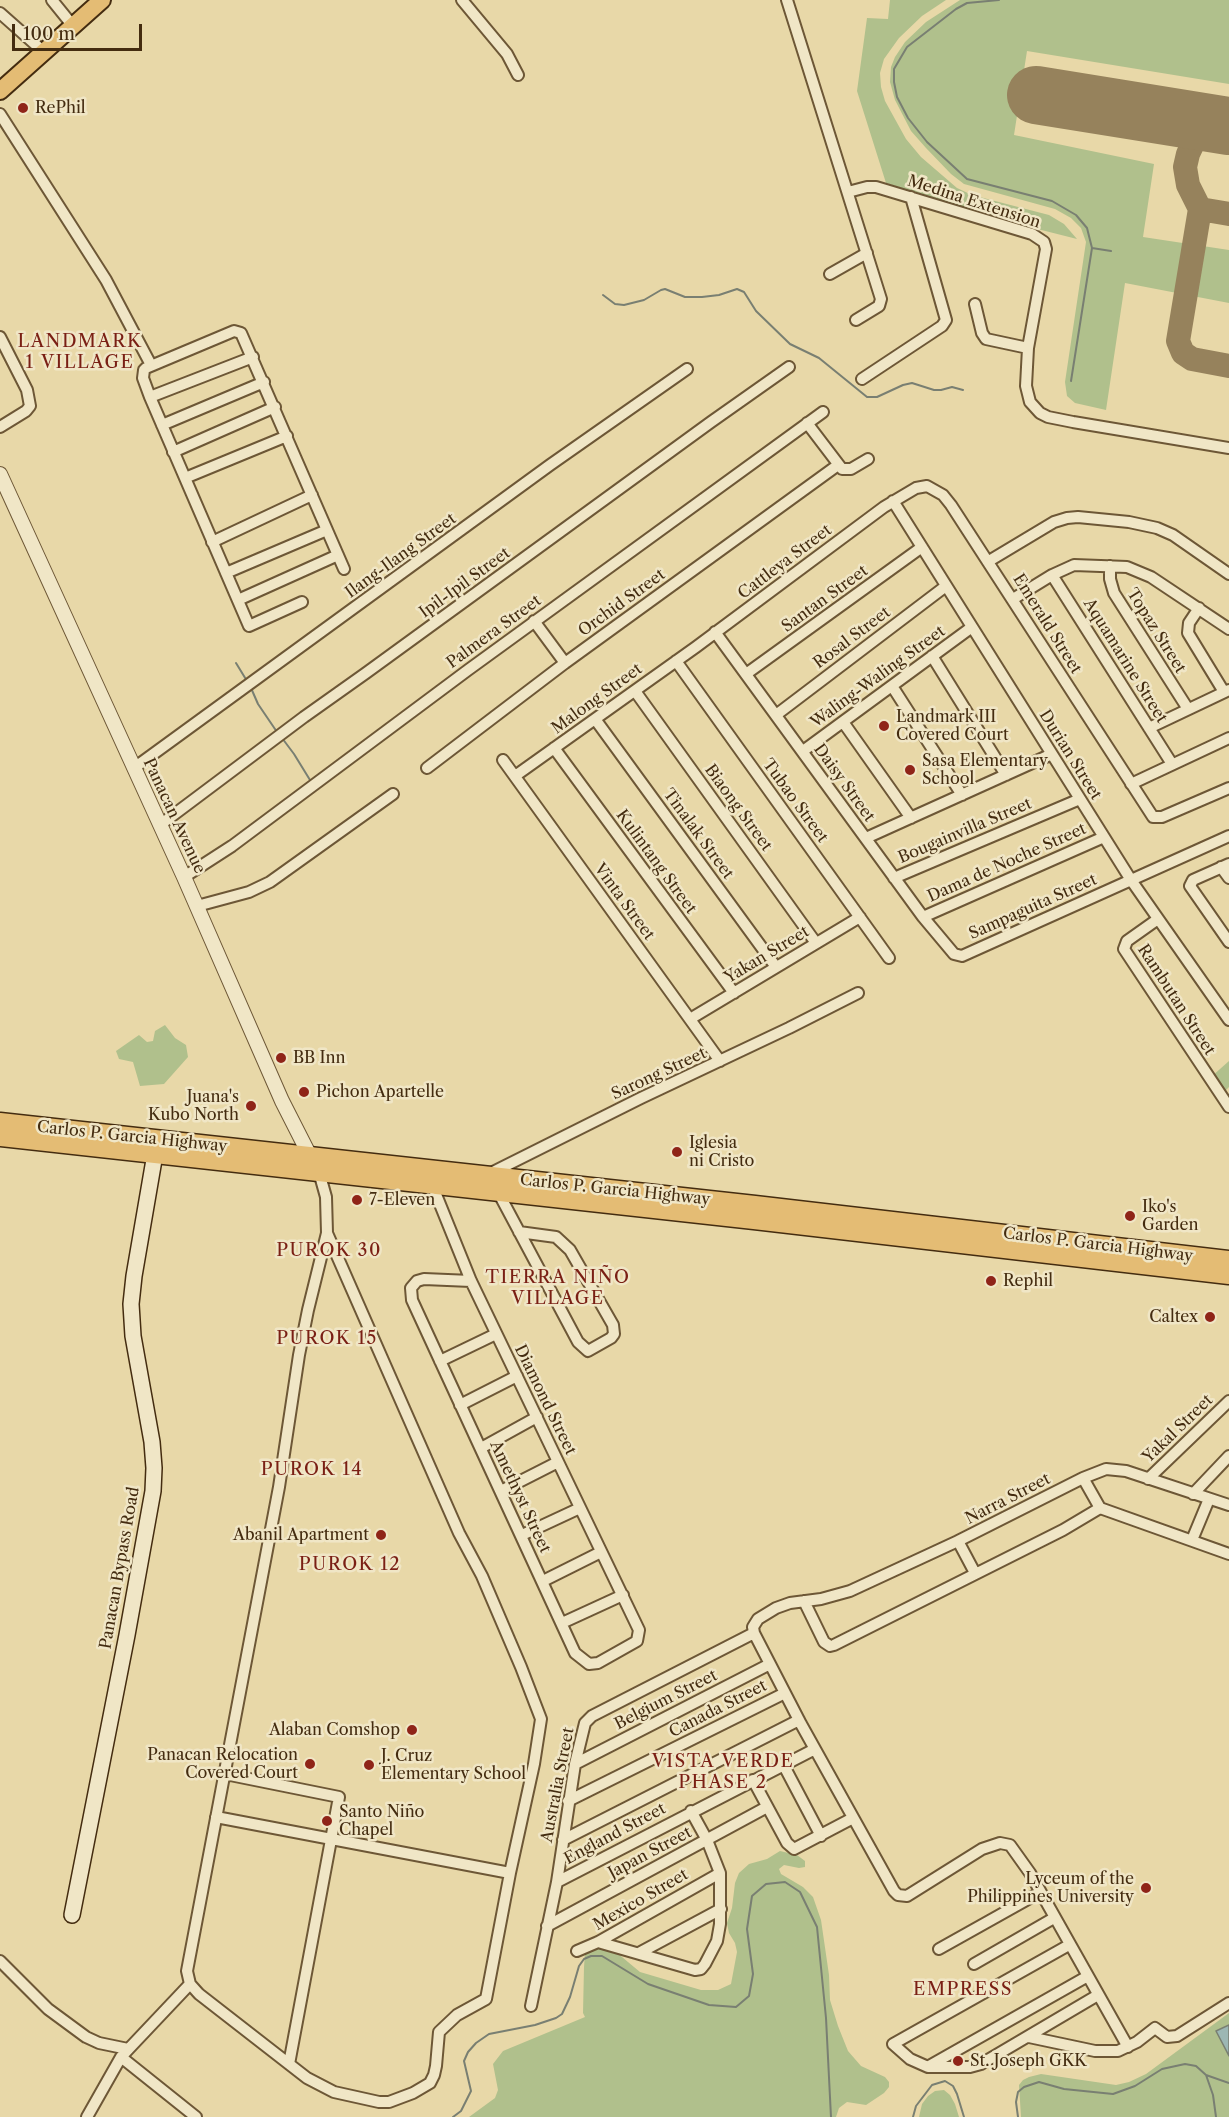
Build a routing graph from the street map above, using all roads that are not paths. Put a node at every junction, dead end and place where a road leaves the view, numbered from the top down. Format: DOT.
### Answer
graph roads {
  1 [pos="52,0"];
  2 [pos="462,0"];
  3 [pos="787,0"];
  4 [pos="92,4"];
  5 [pos="0,13"];
  6 [pos="73,26"];
  7 [pos="44,52"];
  8 [pos="518,75"];
  9 [pos="0,91"];
  10 [pos="0,114"];
  11 [pos="848,192"];
  12 [pos="911,197"];
  13 [pos="867,253"];
  14 [pos="830,274"];
  15 [pos="975,304"];
  16 [pos="856,320"];
  17 [pos="0,337"];
  18 [pos="1028,348"];
  19 [pos="253,357"];
  20 [pos="151,365"];
  21 [pos="789,368"];
  22 [pos="687,369"];
  23 [pos="862,379"];
  24 [pos="264,382"];
  25 [pos="150,397"];
  26 [pos="275,407"];
  27 [pos="823,412"];
  28 [pos="807,423"];
  29 [pos="162,425"];
  30 [pos="0,427"];
  31 [pos="287,436"];
  32 [pos="1229,448"];
  33 [pos="173,452"];
  34 [pos="868,459"];
  35 [pos="838,465"];
  36 [pos="0,474"];
  37 [pos="185,478"];
  38 [pos="312,495"];
  39 [pos="893,501"];
  40 [pos="327,530"];
  41 [pos="212,542"];
  42 [pos="922,547"];
  43 [pos="338,555"];
  44 [pos="989,561"];
  45 [pos="1110,566"];
  46 [pos="344,569"];
  47 [pos="226,573"];
  48 [pos="1229,574"];
  49 [pos="1052,575"];
  50 [pos="946,586"];
  51 [pos="1014,599"];
  52 [pos="238,600"];
  53 [pos="302,602"];
  54 [pos="1199,609"];
  55 [pos="534,621"];
  56 [pos="972,627"];
  57 [pos="1229,629"];
  58 [pos="715,632"];
  59 [pos="696,647"];
  60 [pos="932,656"];
  61 [pos="676,661"];
  62 [pos="565,663"];
  63 [pos="746,674"];
  64 [pos="892,686"];
  65 [pos="635,691"];
  66 [pos="1226,691"];
  67 [pos="1188,709"];
  68 [pos="776,715"];
  69 [pos="595,719"];
  70 [pos="843,722"];
  71 [pos="1149,728"];
  72 [pos="1229,738"];
  73 [pos="554,748"];
  74 [pos="802,751"];
  75 [pos="1052,754"];
  76 [pos="503,760"];
  77 [pos="1172,764"];
  78 [pos="134,768"];
  79 [pos="427,768"];
  80 [pos="1006,775"];
  81 [pos="515,776"];
  82 [pos="1131,784"];
  83 [pos="1229,788"];
  84 [pos="393,794"];
  85 [pos="962,795"];
  86 [pos="1080,799"];
  87 [pos="910,818"];
  88 [pos="160,825"];
  89 [pos="1229,836"];
  90 [pos="1104,837"];
  91 [pos="866,838"];
  92 [pos="1225,866"];
  93 [pos="184,877"];
  94 [pos="894,878"];
  95 [pos="1229,878"];
  96 [pos="1131,880"];
  97 [pos="197,906"];
  98 [pos="860,917"];
  99 [pos="923,917"];
  100 [pos="1158,919"];
  101 [pos="1229,942"];
  102 [pos="816,943"];
  103 [pos="948,950"];
  104 [pos="889,958"];
  105 [pos="776,967"];
  106 [pos="734,993"];
  107 [pos="858,993"];
  108 [pos="690,1019"];
  109 [pos="1229,1020"];
  110 [pos="720,1061"];
  111 [pos="1229,1107"];
  112 [pos="0,1122"];
  113 [pos="0,1137"];
  114 [pos="80,1138"];
  115 [pos="155,1154"];
  116 [pos="233,1155"];
  117 [pos="309,1156"];
  118 [pos="319,1172"];
  119 [pos="432,1177"];
  120 [pos="489,1186"];
  121 [pos="519,1232"];
  122 [pos="327,1233"];
  123 [pos="1229,1260"];
  124 [pos="1229,1275"];
  125 [pos="471,1281"];
  126 [pos="496,1334"];
  127 [pos="440,1361"];
  128 [pos="517,1376"];
  129 [pos="1229,1401"];
  130 [pos="460,1405"];
  131 [pos="537,1417"];
  132 [pos="481,1448"];
  133 [pos="1229,1456"];
  134 [pos="558,1462"];
  135 [pos="1083,1478"];
  136 [pos="1148,1479"];
  137 [pos="501,1491"];
  138 [pos="1193,1494"];
  139 [pos="1209,1499"];
  140 [pos="1229,1505"];
  141 [pos="580,1508"];
  142 [pos="1100,1508"];
  143 [pos="522,1535"];
  144 [pos="1192,1540"];
  145 [pos="958,1541"];
  146 [pos="601,1552"];
  147 [pos="1229,1554"];
  148 [pos="975,1573"];
  149 [pos="543,1581"];
  150 [pos="622,1595"];
  151 [pos="804,1601"];
  152 [pos="562,1623"];
  153 [pos="754,1632"];
  154 [pos="637,1641"];
  155 [pos="770,1664"];
  156 [pos="785,1693"];
  157 [pos="799,1720"];
  158 [pos="815,1749"];
  159 [pos="575,1764"];
  160 [pos="783,1764"];
  161 [pos="225,1774"];
  162 [pos="753,1780"];
  163 [pos="568,1801"];
  164 [pos="767,1806"];
  165 [pos="690,1811"];
  166 [pos="216,1817"];
  167 [pos="853,1818"];
  168 [pos="821,1836"];
  169 [pos="332,1838"];
  170 [pos="563,1840"];
  171 [pos="707,1840"];
  172 [pos="510,1873"];
  173 [pos="720,1873"];
  174 [pos="557,1882"];
  175 [pos="1039,1893"];
  176 [pos="721,1910"];
  177 [pos="72,1915"];
  178 [pos="1054,1918"];
  179 [pos="547,1926"];
  180 [pos="598,1942"];
  181 [pos="1069,1945"];
  182 [pos="939,1949"];
  183 [pos="577,1951"];
  184 [pos="639,1953"];
  185 [pos="0,1961"];
  186 [pos="974,1964"];
  187 [pos="1088,1976"];
  188 [pos="190,1984"];
  189 [pos="1098,1995"];
  190 [pos="1229,2003"];
  191 [pos="531,2006"];
  192 [pos="1029,2037"];
  193 [pos="1128,2047"];
  194 [pos="124,2053"];
  195 [pos="288,2064"];
  196 [pos="928,2067"];
  197 [pos="87,2117"];
  198 [pos="195,2117"];
  1 -- 6 [label="street"];
  2 -- 8 [label="street"];
  3 -- 11 [label="street"];
  4 -- 6 [label="main road"];
  5 -- 7 [label="street"];
  6 -- 7 [label="main road"];
  7 -- 9 [label="main road"];
  10 -- 20 [label="street"];
  11 -- 12 [label="street, Medina Extension"];
  11 -- 13 [label="street"];
  12 -- 18 [label="street, Medina Extension"];
  12 -- 23 [label="street"];
  13 -- 14 [label="street"];
  13 -- 16 [label="street"];
  15 -- 18 [label="street"];
  17 -- 30 [label="street"];
  18 -- 32 [label="street, Medina Extension"];
  19 -- 20 [label="street"];
  19 -- 24 [label="street"];
  19 -- 25 [label="street"];
  20 -- 25 [label="street"];
  21 -- 88 [label="street, Ipil-Ipil Street"];
  22 -- 78 [label="street, Ilang-Ilang Street"];
  24 -- 26 [label="street"];
  24 -- 29 [label="street"];
  25 -- 29 [label="street"];
  26 -- 31 [label="street"];
  26 -- 33 [label="street"];
  27 -- 28 [label="street, Palmera Street"];
  28 -- 35 [label="street"];
  28 -- 55 [label="street, Palmera Street"];
  29 -- 33 [label="street"];
  31 -- 37 [label="street"];
  31 -- 38 [label="street"];
  33 -- 37 [label="street"];
  34 -- 35 [label="street"];
  35 -- 62 [label="street, Orchid Street"];
  36 -- 78 [label="street, Panacan Avenue"];
  37 -- 41 [label="street"];
  38 -- 40 [label="street"];
  38 -- 41 [label="street"];
  39 -- 42 [label="street, Durian Street"];
  39 -- 44 [label="street, Emerald Street"];
  39 -- 58 [label="street, Cattleya Street"];
  40 -- 43 [label="street"];
  40 -- 47 [label="street"];
  41 -- 47 [label="street"];
  42 -- 50 [label="street, Durian Street"];
  42 -- 63 [label="street, Santan Street"];
  43 -- 46 [label="street"];
  43 -- 52 [label="street"];
  44 -- 48 [label="street"];
  44 -- 51 [label="street, Emerald Street"];
  45 -- 49 [label="street"];
  45 -- 54 [label="street"];
  45 -- 67 [label="street, Topaz Street"];
  47 -- 52 [label="street"];
  49 -- 51 [label="street"];
  49 -- 71 [label="street, Aquamarine Street"];
  50 -- 56 [label="street, Durian Street"];
  50 -- 68 [label="street, Rosal Street"];
  51 -- 82 [label="street, Emerald Street"];
  52 -- 53 [label="street"];
  54 -- 57 [label="street"];
  54 -- 66 [label="street"];
  55 -- 62 [label="street"];
  55 -- 93 [label="street, Palmera Street"];
  56 -- 60 [label="street, Waling-Waling Street"];
  56 -- 75 [label="street, Durian Street"];
  58 -- 59 [label="street, Cattleya Street"];
  58 -- 63 [label="street, Daisy Street"];
  59 -- 61 [label="street, Malong Street"];
  60 -- 64 [label="street, Waling-Waling Street"];
  60 -- 80 [label="street"];
  61 -- 65 [label="street, Malong Street"];
  61 -- 98 [label="street, Tubao Street"];
  62 -- 79 [label="street, Orchid Street"];
  63 -- 68 [label="street, Daisy Street"];
  64 -- 70 [label="street, Waling-Waling Street"];
  64 -- 85 [label="street"];
  65 -- 69 [label="street, Malong Street"];
  65 -- 102 [label="street, Biaong Street"];
  66 -- 67 [label="street"];
  67 -- 71 [label="street"];
  68 -- 74 [label="street, Daisy Street"];
  69 -- 73 [label="street, Malong Street"];
  69 -- 105 [label="street, Tinalak Street"];
  70 -- 74 [label="street, Waling-Waling Street"];
  70 -- 87 [label="street"];
  71 -- 77 [label="street, Aquamarine Street"];
  72 -- 77 [label="street"];
  73 -- 81 [label="street, Malong Street"];
  73 -- 106 [label="street, Kulintang Street"];
  74 -- 91 [label="street, Daisy Street"];
  75 -- 80 [label="street"];
  75 -- 86 [label="street, Durian Street"];
  76 -- 81 [label="street, Vinta Street"];
  77 -- 82 [label="street"];
  78 -- 88 [label="street, Panacan Avenue"];
  80 -- 85 [label="street"];
  81 -- 108 [label="street, Vinta Street"];
  82 -- 83 [label="street, Emerald Street"];
  84 -- 97 [label="street"];
  85 -- 87 [label="street"];
  86 -- 90 [label="street, Durian Street"];
  86 -- 94 [label="street, Bougainvilla Street"];
  87 -- 91 [label="street"];
  88 -- 93 [label="street, Panacan Avenue"];
  89 -- 96 [label="street, Sampaguita Street"];
  90 -- 96 [label="street, Durian Street"];
  90 -- 99 [label="street, Dama de Noche Street"];
  91 -- 94 [label="street, Daisy Street"];
  92 -- 95 [label="street"];
  92 -- 101 [label="street"];
  93 -- 97 [label="street, Panacan Avenue"];
  94 -- 99 [label="street, Daisy Street"];
  96 -- 100 [label="street, Durian Street"];
  96 -- 103 [label="street, Sampaguita Street"];
  97 -- 117 [label="street, Panacan Avenue"];
  98 -- 102 [label="street, Yakan Street"];
  98 -- 104 [label="street, Tubao Street"];
  99 -- 103 [label="street, Daisy Street"];
  100 -- 109 [label="street, Durian Street"];
  100 -- 111 [label="street, Rambutan Street"];
  102 -- 105 [label="street, Yakan Street"];
  105 -- 106 [label="street, Yakan Street"];
  106 -- 108 [label="street, Yakan Street"];
  107 -- 110 [label="street, Sarong Street"];
  108 -- 110 [label="street, Vinta Street"];
  110 -- 120 [label="street, Sarong Street"];
  112 -- 114 [label="highway, Carlos P. Garcia Highway"];
  113 -- 114 [label="highway, Carlos P. Garcia Highway"];
  114 -- 115 [label="highway, Carlos P. Garcia Highway"];
  114 -- 116 [label="highway, Carlos P. Garcia Highway"];
  115 -- 116 [label="highway, Carlos P. Garcia Highway"];
  115 -- 177 [label="main road, Panacan Bypass Road"];
  116 -- 117 [label="highway, Carlos P. Garcia Highway"];
  116 -- 118 [label="highway, Carlos P. Garcia Highway"];
  117 -- 118 [label="street, Panacan Avenue"];
  117 -- 119 [label="highway, Carlos P. Garcia Highway"];
  118 -- 119 [label="highway, Carlos P. Garcia Highway"];
  118 -- 122 [label="street"];
  119 -- 120 [label="highway, Carlos P. Garcia Highway"];
  119 -- 125 [label="street, Diamond Street"];
  120 -- 121 [label="street"];
  120 -- 123 [label="highway, Carlos P. Garcia Highway"];
  120 -- 124 [label="highway, Carlos P. Garcia Highway"];
  121 -- 121 [label="street"];
  122 -- 161 [label="street"];
  122 -- 172 [label="street"];
  125 -- 126 [label="street, Diamond Street"];
  125 -- 127 [label="street, Amethyst Street"];
  126 -- 127 [label="street"];
  126 -- 128 [label="street, Diamond Street"];
  127 -- 130 [label="street, Amethyst Street"];
  128 -- 130 [label="street"];
  128 -- 131 [label="street, Diamond Street"];
  129 -- 136 [label="street, Yakal Street"];
  130 -- 132 [label="street, Amethyst Street"];
  131 -- 132 [label="street"];
  131 -- 134 [label="street, Diamond Street"];
  132 -- 137 [label="street, Amethyst Street"];
  133 -- 138 [label="street"];
  134 -- 137 [label="street"];
  134 -- 141 [label="street, Diamond Street"];
  135 -- 136 [label="street, Narra Street"];
  135 -- 142 [label="street"];
  135 -- 145 [label="street, Narra Street"];
  136 -- 138 [label="street, Narra Street"];
  137 -- 143 [label="street, Amethyst Street"];
  138 -- 139 [label="street, Narra Street"];
  139 -- 140 [label="street, Narra Street"];
  139 -- 144 [label="street"];
  141 -- 143 [label="street"];
  141 -- 146 [label="street, Diamond Street"];
  142 -- 144 [label="street"];
  142 -- 148 [label="street"];
  143 -- 149 [label="street, Amethyst Street"];
  144 -- 147 [label="street"];
  145 -- 148 [label="street"];
  145 -- 151 [label="street, Narra Street"];
  146 -- 149 [label="street"];
  146 -- 150 [label="street, Diamond Street"];
  148 -- 151 [label="street"];
  149 -- 152 [label="street, Amethyst Street"];
  150 -- 152 [label="street"];
  150 -- 154 [label="street, Diamond Street"];
  151 -- 153 [label="street, Narra Street"];
  152 -- 154 [label="street, Amethyst Street"];
  153 -- 155 [label="street"];
  153 -- 159 [label="street, Australia Street"];
  155 -- 156 [label="street"];
  155 -- 159 [label="street, Belgium Street"];
  156 -- 157 [label="street"];
  156 -- 163 [label="street, Canada Street"];
  157 -- 158 [label="street"];
  157 -- 170 [label="street"];
  158 -- 160 [label="street, England Street"];
  158 -- 167 [label="street"];
  159 -- 163 [label="street, Australia Street"];
  160 -- 162 [label="street, England Street"];
  160 -- 168 [label="street"];
  161 -- 166 [label="street"];
  161 -- 169 [label="street"];
  162 -- 164 [label="street"];
  162 -- 165 [label="street, England Street"];
  163 -- 170 [label="street, Australia Street"];
  164 -- 168 [label="street"];
  164 -- 171 [label="street, Japan Street"];
  165 -- 171 [label="street"];
  165 -- 174 [label="street, England Street"];
  166 -- 169 [label="street"];
  166 -- 188 [label="street"];
  167 -- 168 [label="street"];
  167 -- 175 [label="street"];
  169 -- 172 [label="street"];
  169 -- 195 [label="street"];
  170 -- 174 [label="street, Australia Street"];
  171 -- 173 [label="street"];
  171 -- 179 [label="street, Japan Street"];
  172 -- 195 [label="street"];
  173 -- 176 [label="street"];
  173 -- 180 [label="street, Mexico Street"];
  174 -- 179 [label="street, Australia Street"];
  175 -- 178 [label="street"];
  175 -- 182 [label="street"];
  176 -- 184 [label="street"];
  176 -- 184 [label="street"];
  178 -- 181 [label="street"];
  178 -- 186 [label="street"];
  179 -- 191 [label="street, Australia Street"];
  180 -- 183 [label="street, Mexico Street"];
  180 -- 184 [label="street"];
  181 -- 187 [label="street"];
  181 -- 196 [label="street"];
  185 -- 194 [label="street"];
  187 -- 189 [label="street"];
  187 -- 196 [label="street"];
  188 -- 194 [label="street"];
  188 -- 195 [label="street"];
  189 -- 192 [label="street"];
  189 -- 193 [label="street"];
  190 -- 193 [label="street"];
  192 -- 193 [label="street"];
  192 -- 196 [label="street"];
  194 -- 197 [label="street"];
  194 -- 198 [label="street"];
}
